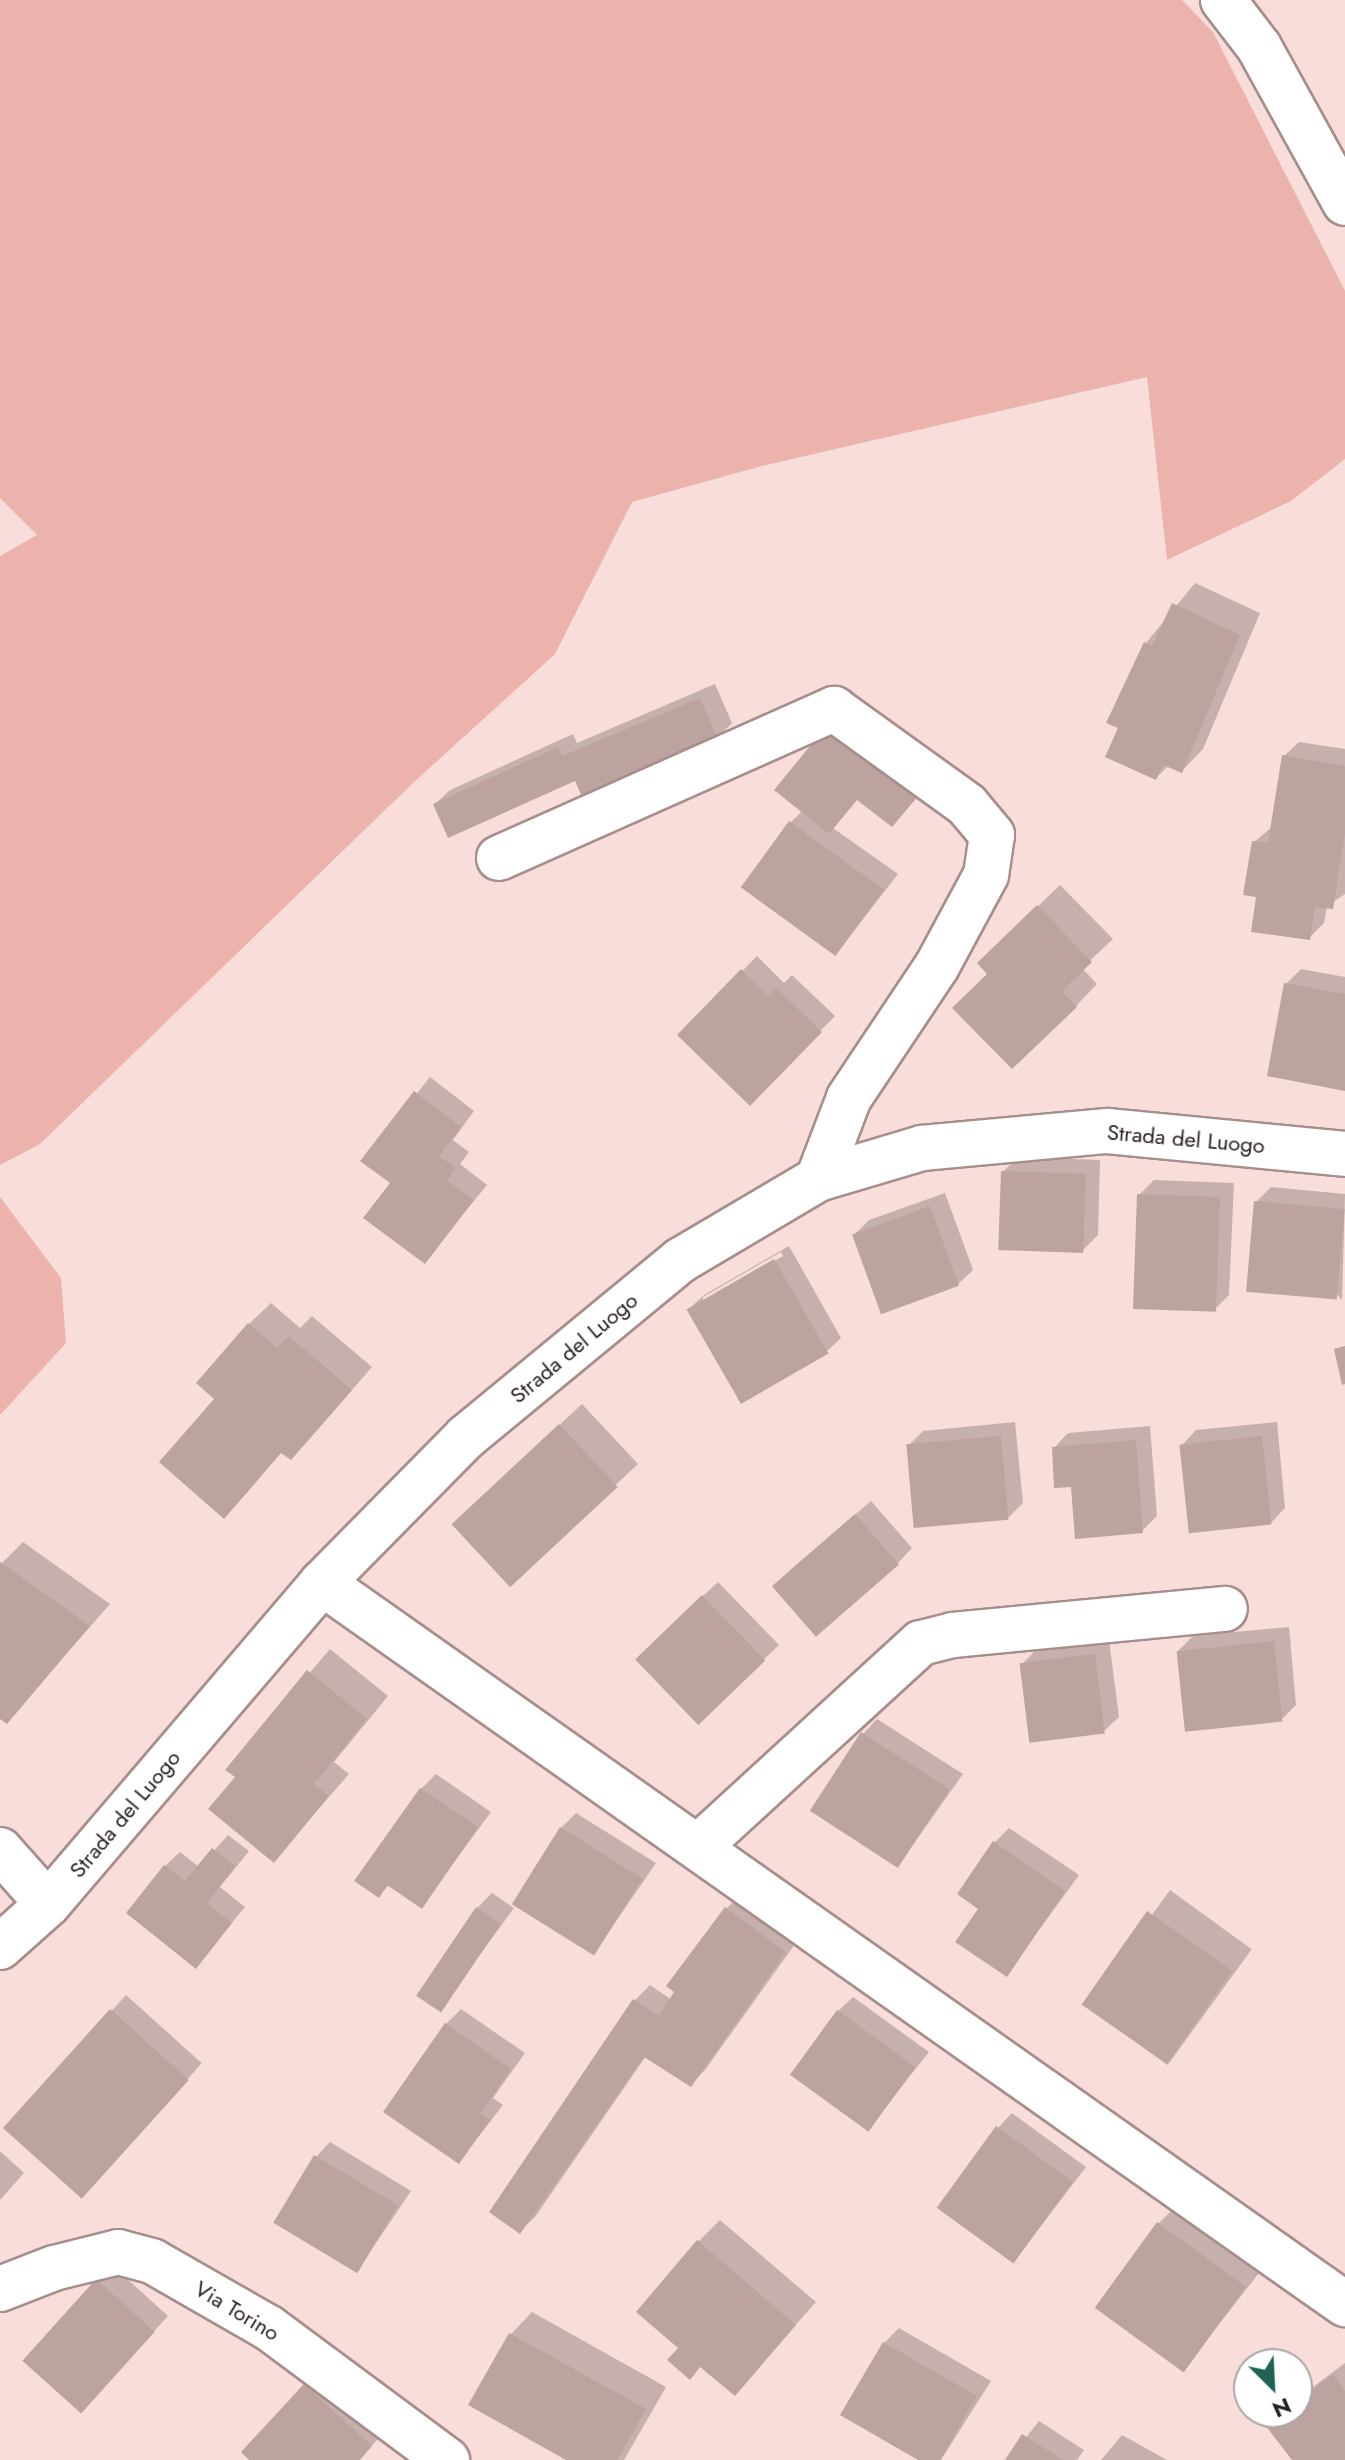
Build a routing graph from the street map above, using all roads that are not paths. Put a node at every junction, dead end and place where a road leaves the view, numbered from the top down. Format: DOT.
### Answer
graph roads {
  1 [pos="1223,0"];
  2 [pos="1345,203"];
  3 [pos="499,858"];
  4 [pos="1345,1154"];
  5 [pos="818,1179"];
  6 [pos="322,1583"];
  7 [pos="1225,1609"];
  8 [pos="698,1847"];
  9 [pos="0,1850"];
  10 [pos="48,1904"];
  11 [pos="0,1947"];
  12 [pos="0,2289"];
  13 [pos="1345,2304"];
  14 [pos="447,2460"];
  1 -- 2 [label="street"];
  3 -- 5 [label="street"];
  4 -- 5 [label="street, Strada del Luogo"];
  5 -- 6 [label="street, Strada del Luogo"];
  6 -- 8 [label="street"];
  6 -- 10 [label="street, Strada del Luogo"];
  7 -- 8 [label="street"];
  8 -- 13 [label="street"];
  9 -- 10 [label="street"];
  10 -- 11 [label="street, Strada del Luogo"];
  12 -- 14 [label="street, Via Torino"];
}
